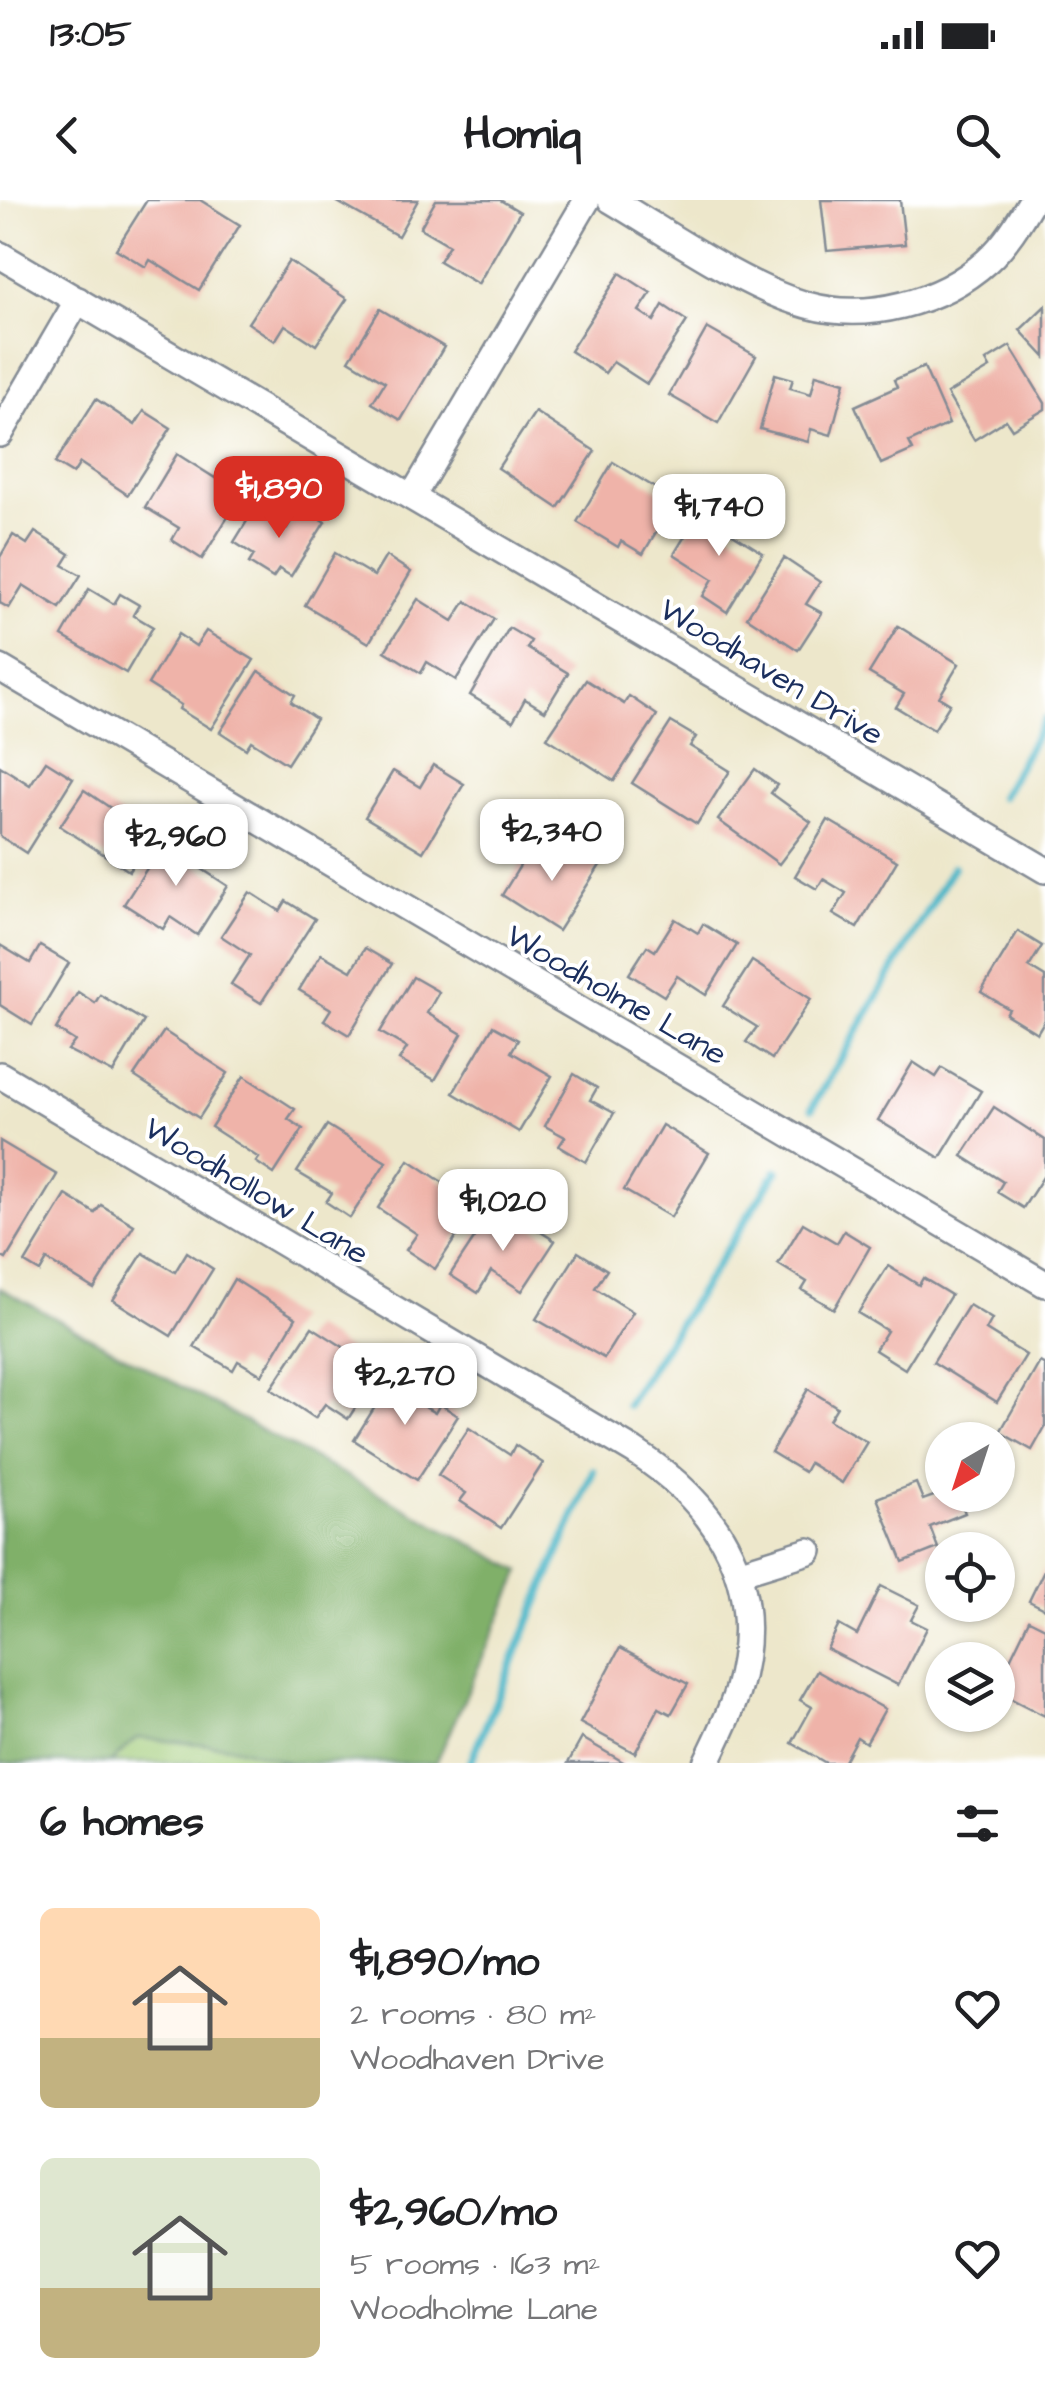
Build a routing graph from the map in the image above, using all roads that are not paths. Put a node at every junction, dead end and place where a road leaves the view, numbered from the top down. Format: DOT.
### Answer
graph roads {
  1 [pos="587,200"];
  2 [pos="612,200"];
  3 [pos="1032,200"];
  4 [pos="0,254"];
  5 [pos="78,300"];
  6 [pos="0,434"];
  7 [pos="412,497"];
  8 [pos="0,668"];
  9 [pos="1045,870"];
  10 [pos="0,1076"];
  11 [pos="1045,1284"];
  12 [pos="808,1551"];
  13 [pos="738,1574"];
  14 [pos="706,1763"];
  1 -- 7 [label="street"];
  2 -- 3 [label="street"];
  4 -- 5 [label="street, Woodhaven Drive"];
  5 -- 6 [label="street"];
  5 -- 7 [label="street, Woodhaven Drive"];
  7 -- 9 [label="street, Woodhaven Drive"];
  8 -- 11 [label="street, Woodholme Lane"];
  10 -- 13 [label="street, Woodhollow Lane"];
  12 -- 13 [label="street"];
  13 -- 14 [label="street, Woodhollow Lane"];
}
